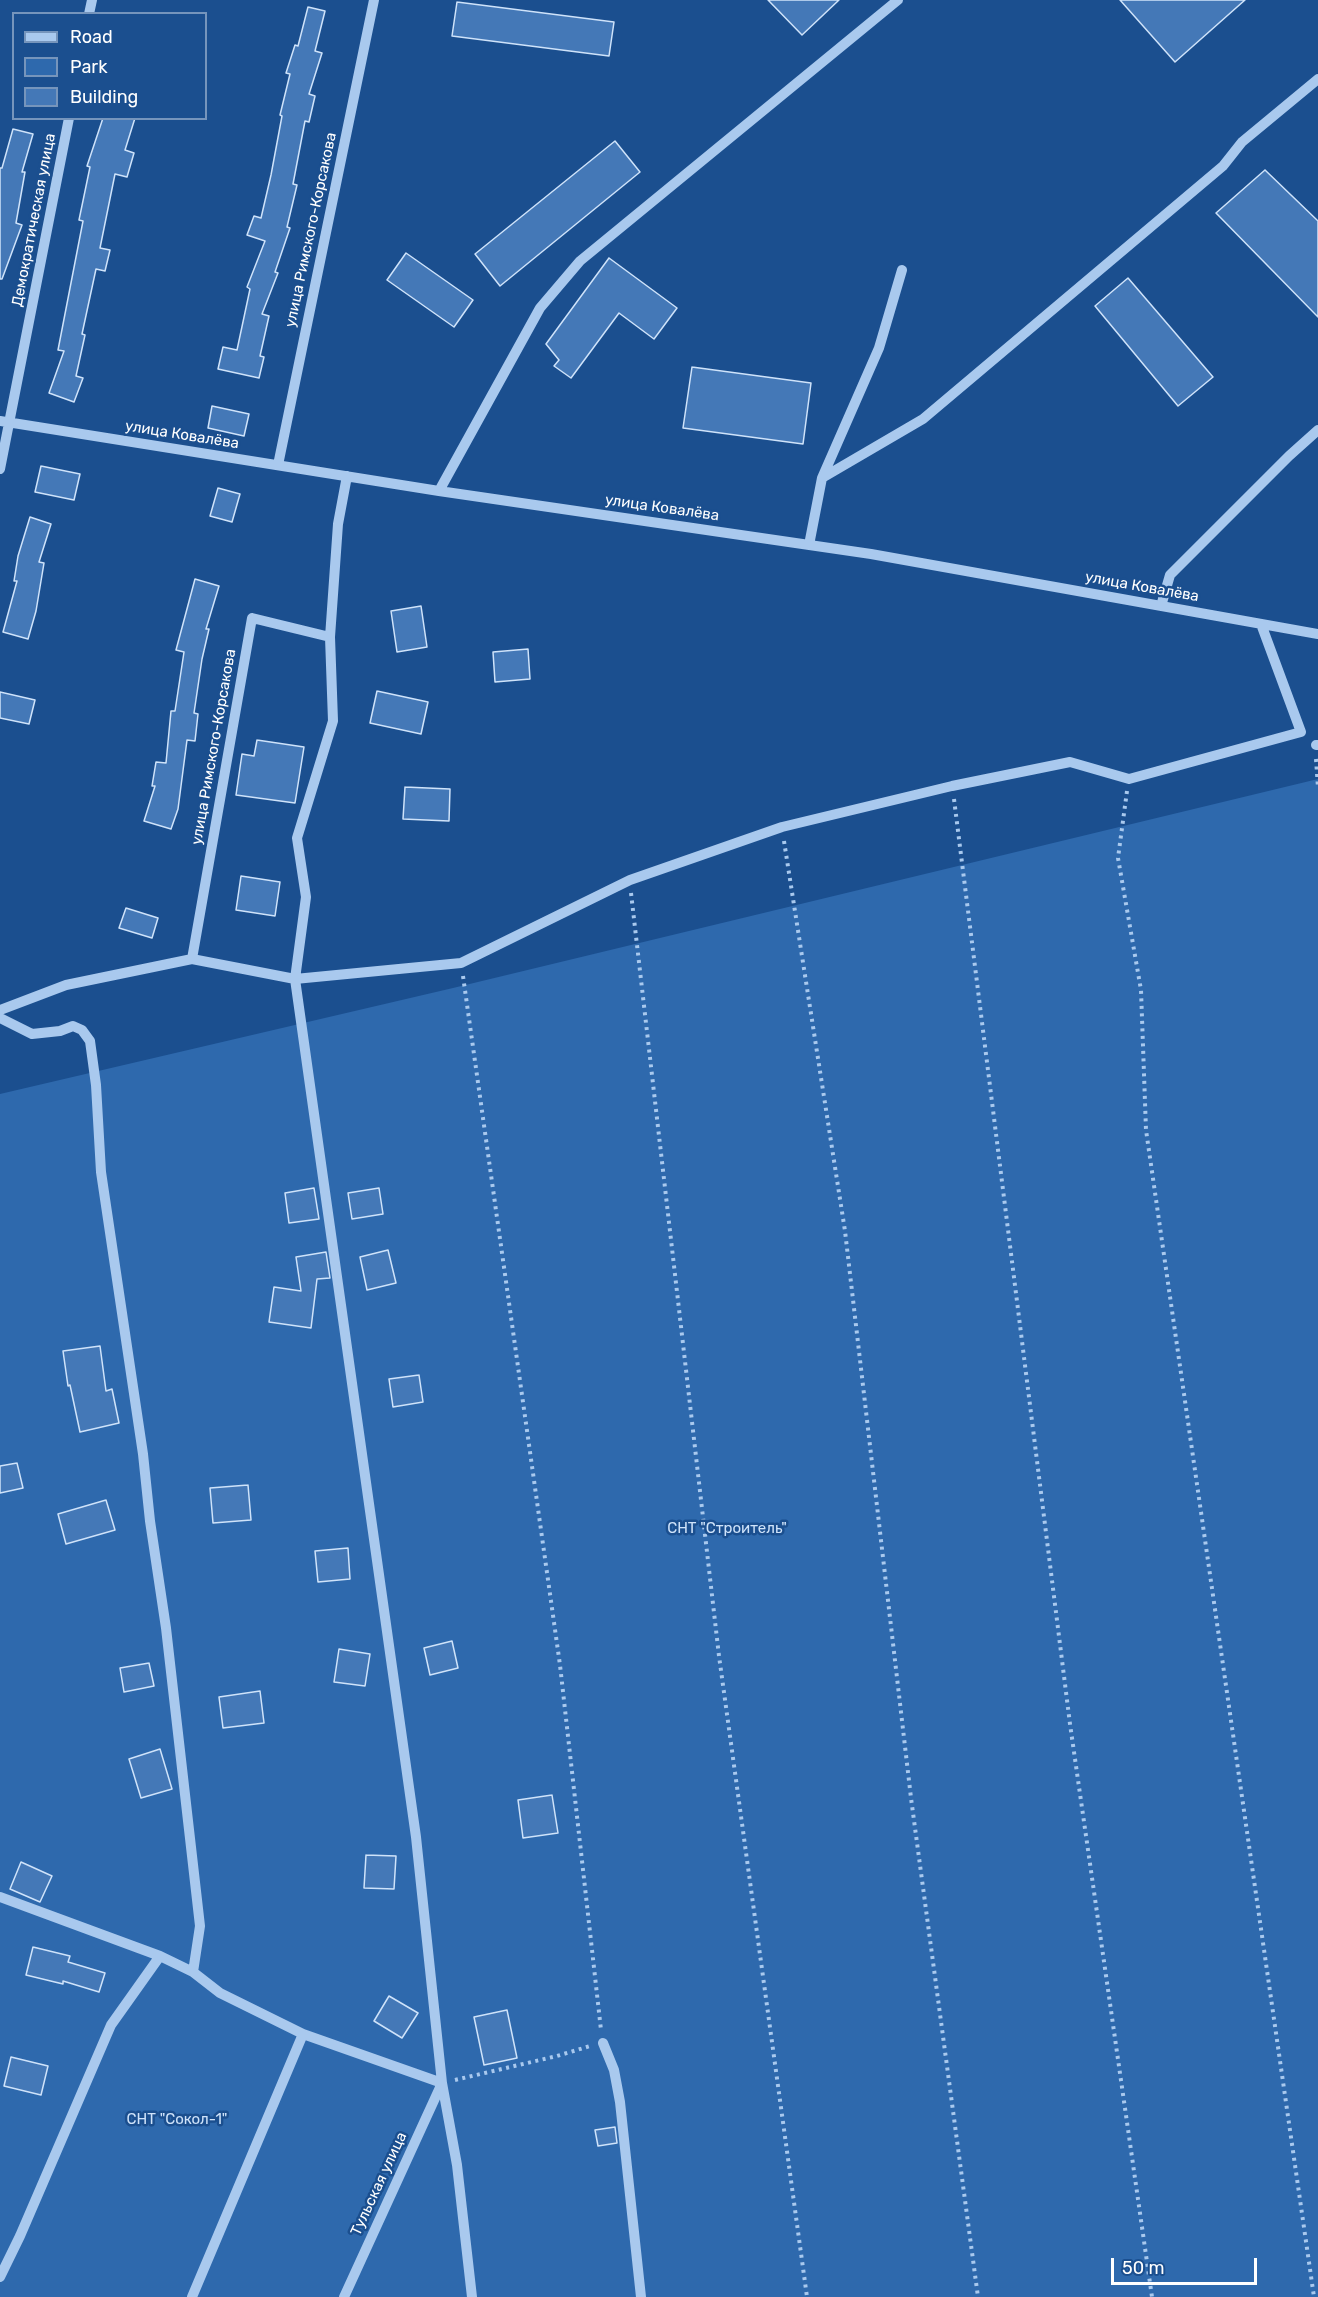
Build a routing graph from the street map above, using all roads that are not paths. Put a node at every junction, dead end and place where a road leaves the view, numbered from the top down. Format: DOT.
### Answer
graph roads {
  1 [pos="374,0"];
  2 [pos="898,0"];
  3 [pos="1318,79"];
  4 [pos="69,120"];
  5 [pos="902,270"];
  6 [pos="5,422"];
  7 [pos="1318,430"];
  8 [pos="278,465"];
  9 [pos="0,469"];
  10 [pos="347,476"];
  11 [pos="822,478"];
  12 [pos="439,491"];
  13 [pos="809,545"];
  14 [pos="1161,606"];
  15 [pos="1261,624"];
  16 [pos="1318,634"];
  17 [pos="330,638"];
  18 [pos="192,959"];
  19 [pos="295,980"];
  20 [pos="0,1010"];
  21 [pos="0,1018"];
  22 [pos="0,1897"];
  23 [pos="160,1956"];
  24 [pos="193,1972"];
  25 [pos="303,2034"];
  26 [pos="603,2043"];
  27 [pos="442,2083"];
  28 [pos="0,2277"];
  29 [pos="192,2297"];
  30 [pos="344,2297"];
  31 [pos="472,2297"];
  32 [pos="641,2297"];
  1 -- 8 [label="street, улица Римского-Корсакова"];
  2 -- 12 [label="street"];
  3 -- 11 [label="street"];
  4 -- 6 [label="street, Демократическая улица"];
  5 -- 11 [label="street"];
  6 -- 8 [label="street, улица Ковалёва"];
  6 -- 9 [label="street, Демократическая улица"];
  7 -- 14 [label="street"];
  8 -- 10 [label="street, улица Ковалёва"];
  10 -- 12 [label="street, улица Ковалёва"];
  10 -- 17 [label="street"];
  11 -- 13 [label="street"];
  12 -- 13 [label="street, улица Ковалёва"];
  13 -- 14 [label="street, улица Ковалёва"];
  14 -- 15 [label="street, улица Ковалёва"];
  15 -- 16 [label="street, улица Ковалёва"];
  15 -- 19 [label="street"];
  17 -- 18 [label="street, улица Римского-Корсакова"];
  17 -- 19 [label="street"];
  18 -- 19 [label="street"];
  18 -- 20 [label="street"];
  19 -- 27 [label="street"];
  21 -- 24 [label="street"];
  22 -- 23 [label="street"];
  23 -- 24 [label="street"];
  23 -- 28 [label="street"];
  24 -- 25 [label="street"];
  25 -- 27 [label="street"];
  25 -- 29 [label="street"];
  26 -- 32 [label="street"];
  27 -- 30 [label="street, Тульская улица"];
  27 -- 31 [label="street"];
}
